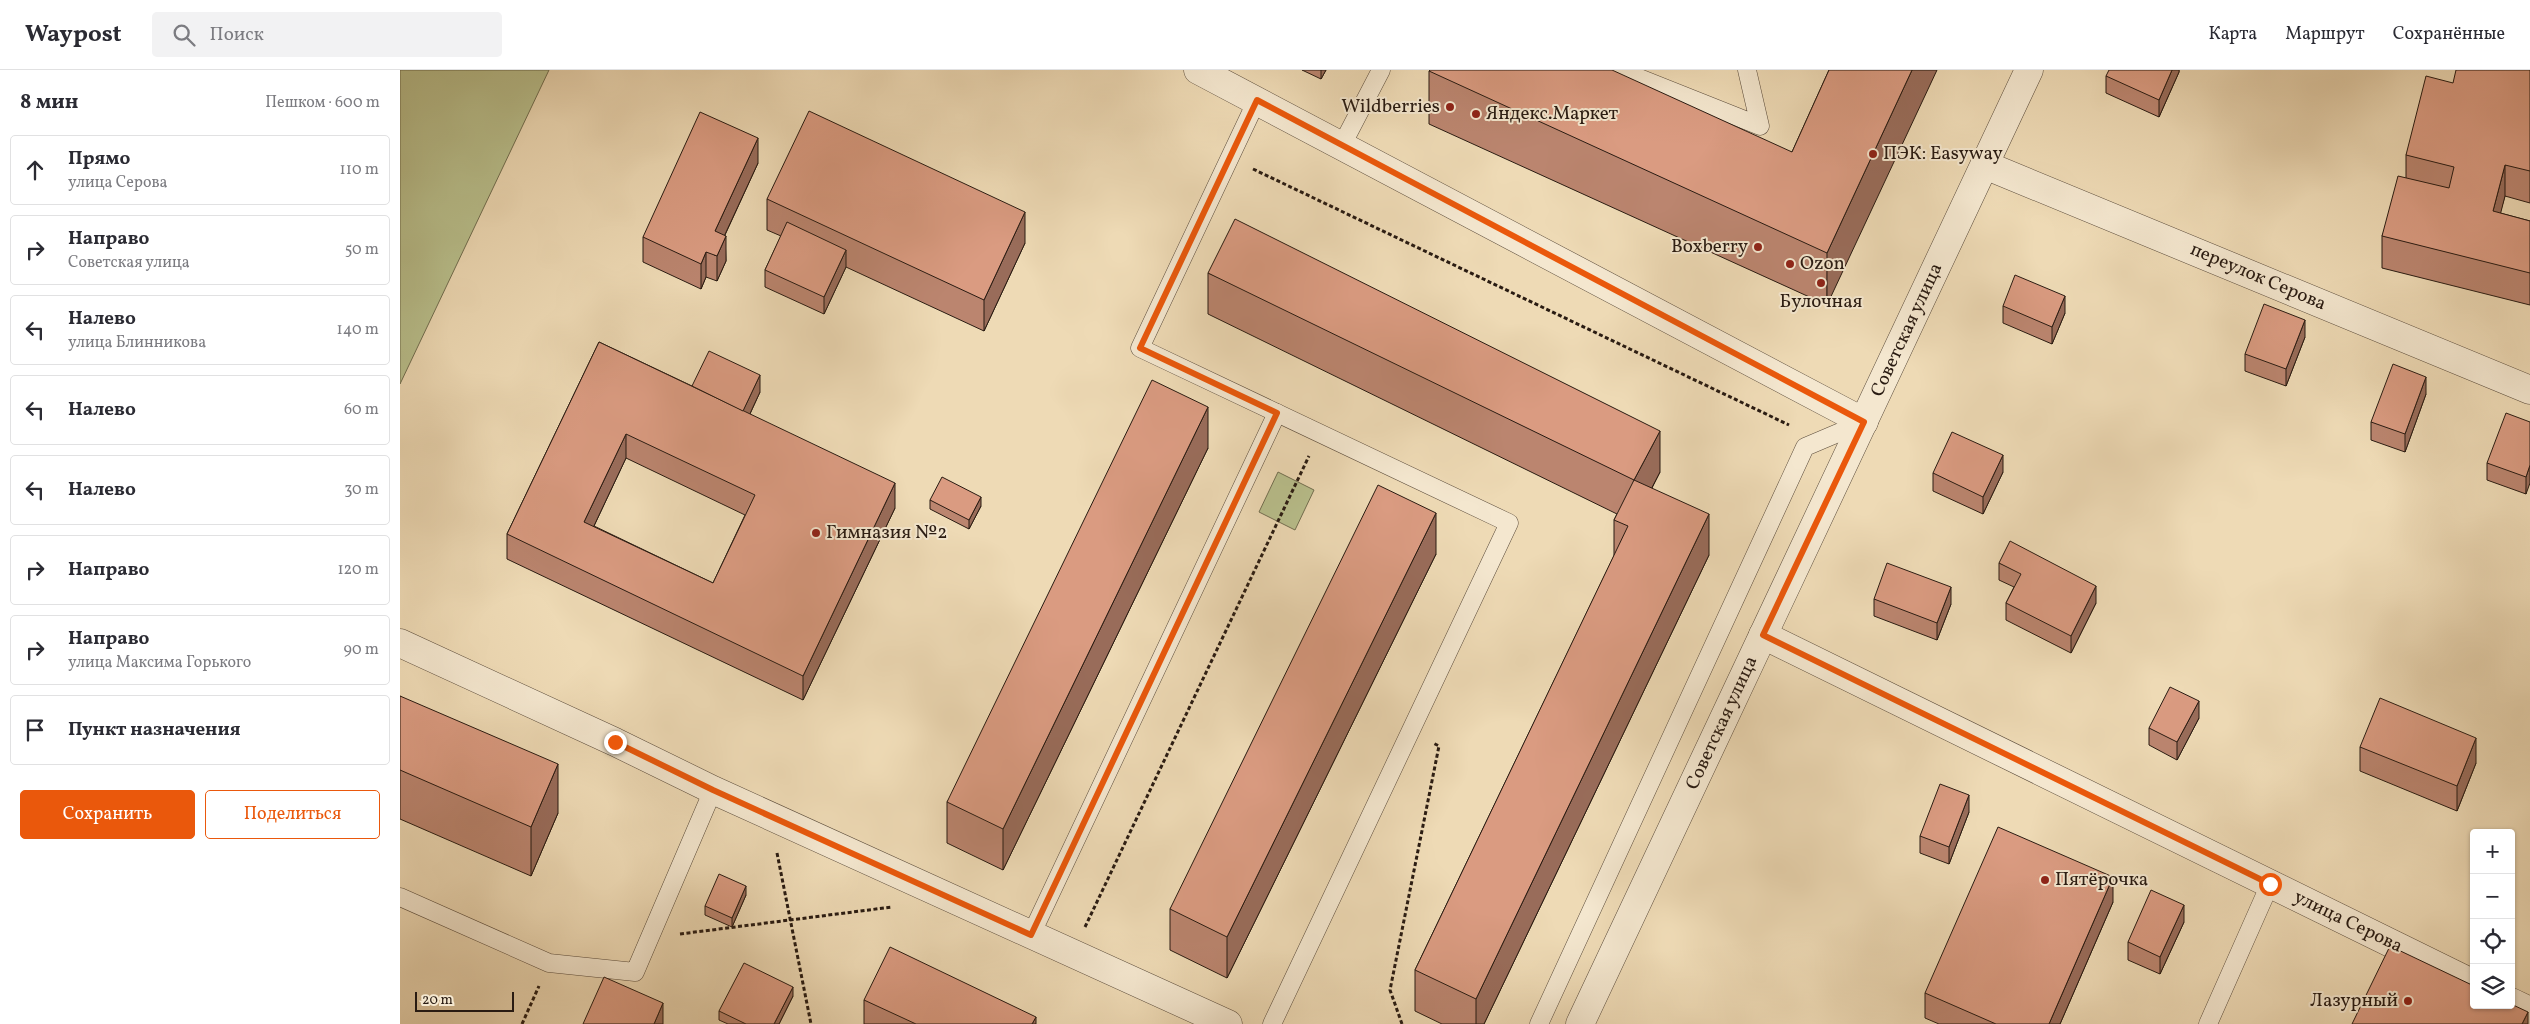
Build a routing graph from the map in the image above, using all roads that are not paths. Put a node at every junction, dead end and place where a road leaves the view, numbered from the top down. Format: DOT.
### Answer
graph roads {
  1 [pos="1198,70"];
  2 [pos="1381,70"];
  3 [pos="1619,70"];
  4 [pos="1747,70"];
  5 [pos="2030,70"];
  6 [pos="1257,100"];
  7 [pos="1342,145"];
  8 [pos="1985,165"];
  9 [pos="2530,390"];
  10 [pos="1277,413"];
  11 [pos="1864,422"];
  12 [pos="1763,635"];
  13 [pos="400,643"];
  14 [pos="713,790"];
  15 [pos="2270,884"];
  16 [pos="400,897"];
  17 [pos="1031,935"];
  18 [pos="2470,982"];
  19 [pos="2515,1004"];
  20 [pos="2530,1011"];
  21 [pos="1228,1024"];
  22 [pos="1272,1024"];
  23 [pos="1539,1024"];
  24 [pos="1580,1024"];
  25 [pos="2208,1024"];
  1 -- 6 [label="street"];
  2 -- 7 [label="lane"];
  3 -- 4 [label="lane"];
  5 -- 8 [label="street, Советская улица"];
  6 -- 7 [label="street"];
  6 -- 10 [label="lane"];
  7 -- 11 [label="street"];
  8 -- 9 [label="street, переулок Серова"];
  8 -- 11 [label="street, Советская улица"];
  10 -- 17 [label="lane"];
  10 -- 22 [label="lane"];
  11 -- 12 [label="street, Советская улица"];
  11 -- 23 [label="lane"];
  12 -- 15 [label="street, улица Серова"];
  12 -- 24 [label="street, Советская улица"];
  13 -- 14 [label="street"];
  14 -- 16 [label="lane"];
  14 -- 17 [label="street"];
  15 -- 18 [label="street, улица Серова"];
  15 -- 25 [label="lane"];
  17 -- 21 [label="street"];
  19 -- 20 [label="street"];
}
